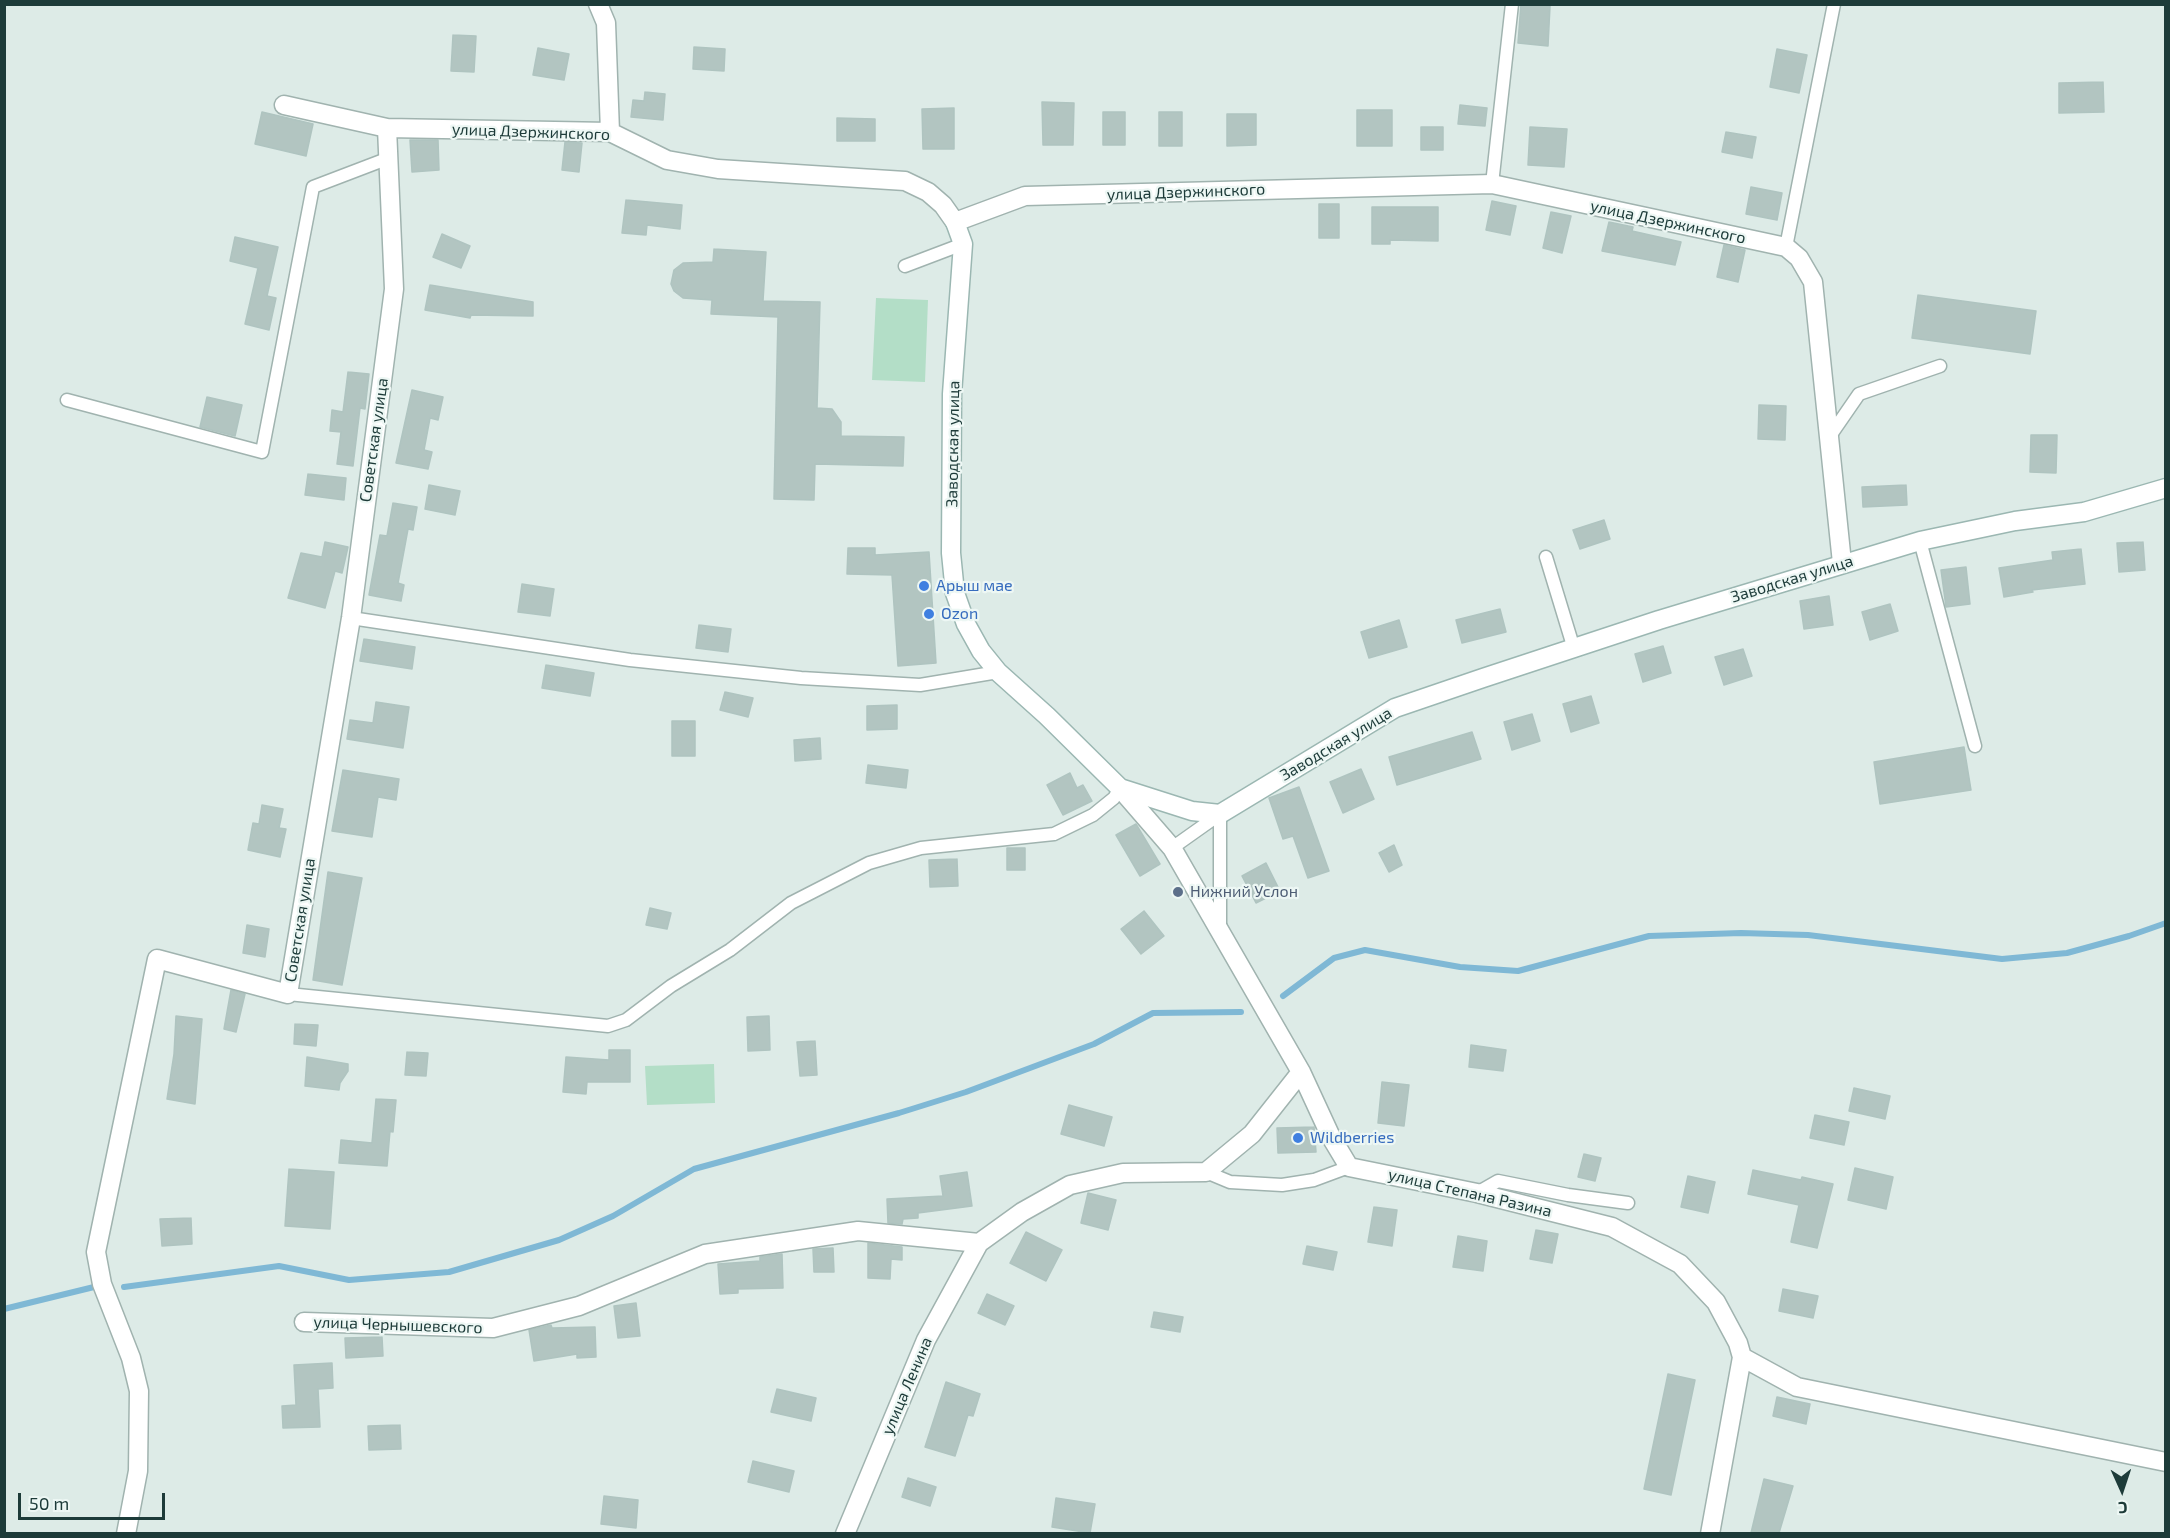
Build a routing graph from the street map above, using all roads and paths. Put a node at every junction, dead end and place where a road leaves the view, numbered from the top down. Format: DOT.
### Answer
graph roads {
  1 [pos="598,4"];
  2 [pos="1512,4"];
  3 [pos="1834,4"];
  4 [pos="284,105"];
  5 [pos="387,128"];
  6 [pos="610,132"];
  7 [pos="389,158"];
  8 [pos="1492,183"];
  9 [pos="955,222"];
  10 [pos="963,244"];
  11 [pos="1786,247"];
  12 [pos="904,266"];
  13 [pos="1940,366"];
  14 [pos="67,400"];
  15 [pos="1830,436"];
  16 [pos="2166,488"];
  17 [pos="1920,541"];
  18 [pos="1546,557"];
  19 [pos="1842,563"];
  20 [pos="351,618"];
  21 [pos="1574,649"];
  22 [pos="998,672"];
  23 [pos="1975,746"];
  24 [pos="1120,788"];
  25 [pos="1220,814"];
  26 [pos="1172,848"];
  27 [pos="1220,929"];
  28 [pos="288,994"];
  29 [pos="1301,1072"];
  30 [pos="1349,1167"];
  31 [pos="1206,1172"];
  32 [pos="1477,1193"];
  33 [pos="1628,1203"];
  34 [pos="979,1243"];
  35 [pos="304,1322"];
  36 [pos="1742,1357"];
  37 [pos="2166,1462"];
  38 [pos="126,1533"];
  39 [pos="845,1533"];
  40 [pos="1710,1533"];
  1 -- 6 [label="street"];
  2 -- 8 [label="lane"];
  3 -- 11 [label="lane"];
  4 -- 5 [label="street, улица Дзержинского"];
  5 -- 6 [label="street, улица Дзержинского"];
  5 -- 7 [label="street, Советская улица"];
  6 -- 9 [label="street, улица Дзержинского"];
  7 -- 14 [label="lane"];
  7 -- 20 [label="street, Советская улица"];
  8 -- 9 [label="street, улица Дзержинского"];
  8 -- 11 [label="street, улица Дзержинского"];
  9 -- 10 [label="street, Заводская улица"];
  10 -- 12 [label="lane"];
  10 -- 22 [label="street, Заводская улица"];
  11 -- 15 [label="street"];
  13 -- 15 [label="lane"];
  15 -- 19 [label="street"];
  16 -- 17 [label="street, Заводская улица"];
  17 -- 19 [label="street, Заводская улица"];
  17 -- 23 [label="lane"];
  18 -- 21 [label="lane"];
  19 -- 21 [label="street, Заводская улица"];
  20 -- 22 [label="lane"];
  20 -- 28 [label="street, Советская улица"];
  21 -- 25 [label="street, Заводская улица"];
  22 -- 24 [label="street, Заводская улица"];
  24 -- 25 [label="street, Заводская улица"];
  24 -- 26 [label="street"];
  24 -- 28 [label="lane"];
  25 -- 26 [label="lane"];
  25 -- 27 [label="lane"];
  26 -- 27 [label="street"];
  27 -- 29 [label="street"];
  28 -- 38 [label="street, Советская улица"];
  29 -- 30 [label="street"];
  29 -- 31 [label="street"];
  30 -- 31 [label="lane"];
  30 -- 32 [label="street, улица Степана Разина"];
  31 -- 34 [label="street"];
  32 -- 33 [label="lane"];
  32 -- 36 [label="street, улица Степана Разина"];
  34 -- 35 [label="street, улица Чернышевского"];
  34 -- 39 [label="street, улица Ленина"];
  36 -- 37 [label="street"];
  36 -- 40 [label="street"];
}
